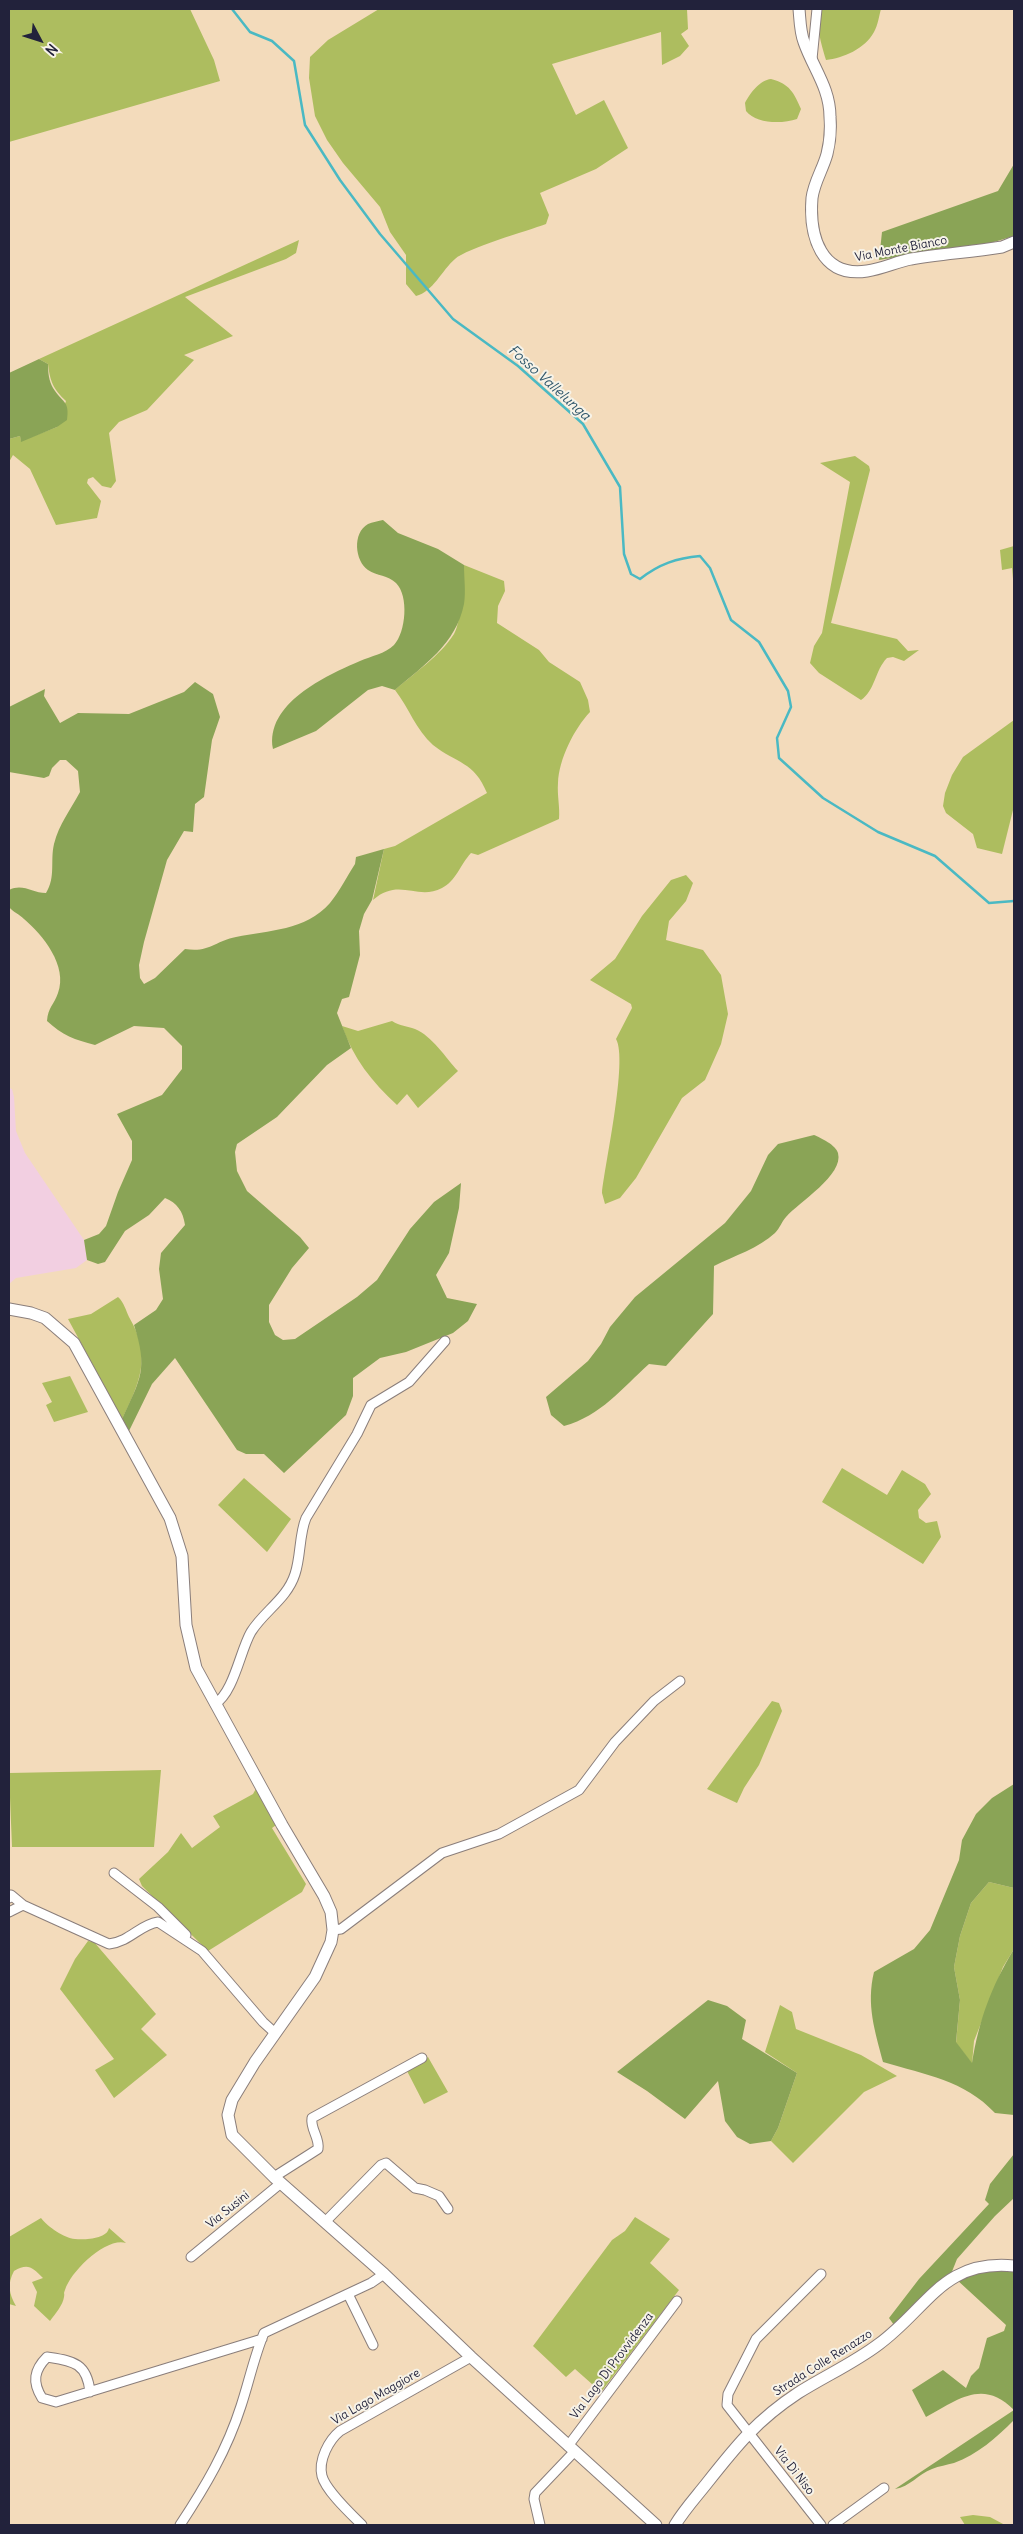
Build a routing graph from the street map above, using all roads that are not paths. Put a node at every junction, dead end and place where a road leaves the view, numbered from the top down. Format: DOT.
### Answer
graph roads {
  1 [pos="799,9"];
  2 [pos="816,9"];
  3 [pos="812,59"];
  4 [pos="1014,242"];
  5 [pos="9,1309"];
  6 [pos="445,1342"];
  7 [pos="680,1681"];
  8 [pos="215,1704"];
  9 [pos="114,1873"];
  10 [pos="9,1898"];
  11 [pos="23,1905"];
  12 [pos="9,1912"];
  13 [pos="333,1930"];
  14 [pos="202,1951"];
  15 [pos="275,2033"];
  16 [pos="422,2058"];
  17 [pos="278,2180"];
  18 [pos="448,2209"];
  19 [pos="325,2222"];
  20 [pos="190,2257"];
  21 [pos="1014,2266"];
  22 [pos="384,2274"];
  23 [pos="821,2274"];
  24 [pos="348,2294"];
  25 [pos="677,2301"];
  26 [pos="262,2339"];
  27 [pos="373,2345"];
  28 [pos="471,2357"];
  29 [pos="90,2392"];
  30 [pos="748,2431"];
  31 [pos="571,2449"];
  32 [pos="884,2488"];
  33 [pos="180,2525"];
  34 [pos="362,2525"];
  35 [pos="540,2525"];
  36 [pos="656,2525"];
  37 [pos="674,2525"];
  38 [pos="821,2525"];
  39 [pos="833,2525"];
  1 -- 3 [label="street, Via Monte Bianco"];
  2 -- 3 [label="street"];
  3 -- 4 [label="street, Via Monte Bianco"];
  5 -- 8 [label="street"];
  6 -- 8 [label="street"];
  7 -- 13 [label="street"];
  8 -- 13 [label="street"];
  9 -- 14 [label="street"];
  10 -- 11 [label="street"];
  11 -- 12 [label="street"];
  11 -- 14 [label="street"];
  13 -- 15 [label="street"];
  14 -- 15 [label="street"];
  15 -- 17 [label="street"];
  16 -- 17 [label="street, Via Susini"];
  17 -- 19 [label="street"];
  17 -- 20 [label="street, Via Susini"];
  18 -- 19 [label="street"];
  19 -- 22 [label="street"];
  21 -- 30 [label="street, Strada Colle Renazzo"];
  22 -- 24 [label="street"];
  22 -- 28 [label="street"];
  23 -- 30 [label="street"];
  24 -- 26 [label="street"];
  24 -- 27 [label="street"];
  25 -- 31 [label="street, Via Lago Di Provvidenza"];
  26 -- 29 [label="street"];
  26 -- 33 [label="street"];
  28 -- 31 [label="street"];
  28 -- 34 [label="street, Via Lago Maggiore"];
  29 -- 29 [label="street"];
  30 -- 37 [label="street, Strada Colle Renazzo"];
  30 -- 38 [label="street, Via Di Niso"];
  31 -- 35 [label="street, Via Lago Di Provvidenza"];
  31 -- 36 [label="street"];
  32 -- 39 [label="street"];
}
